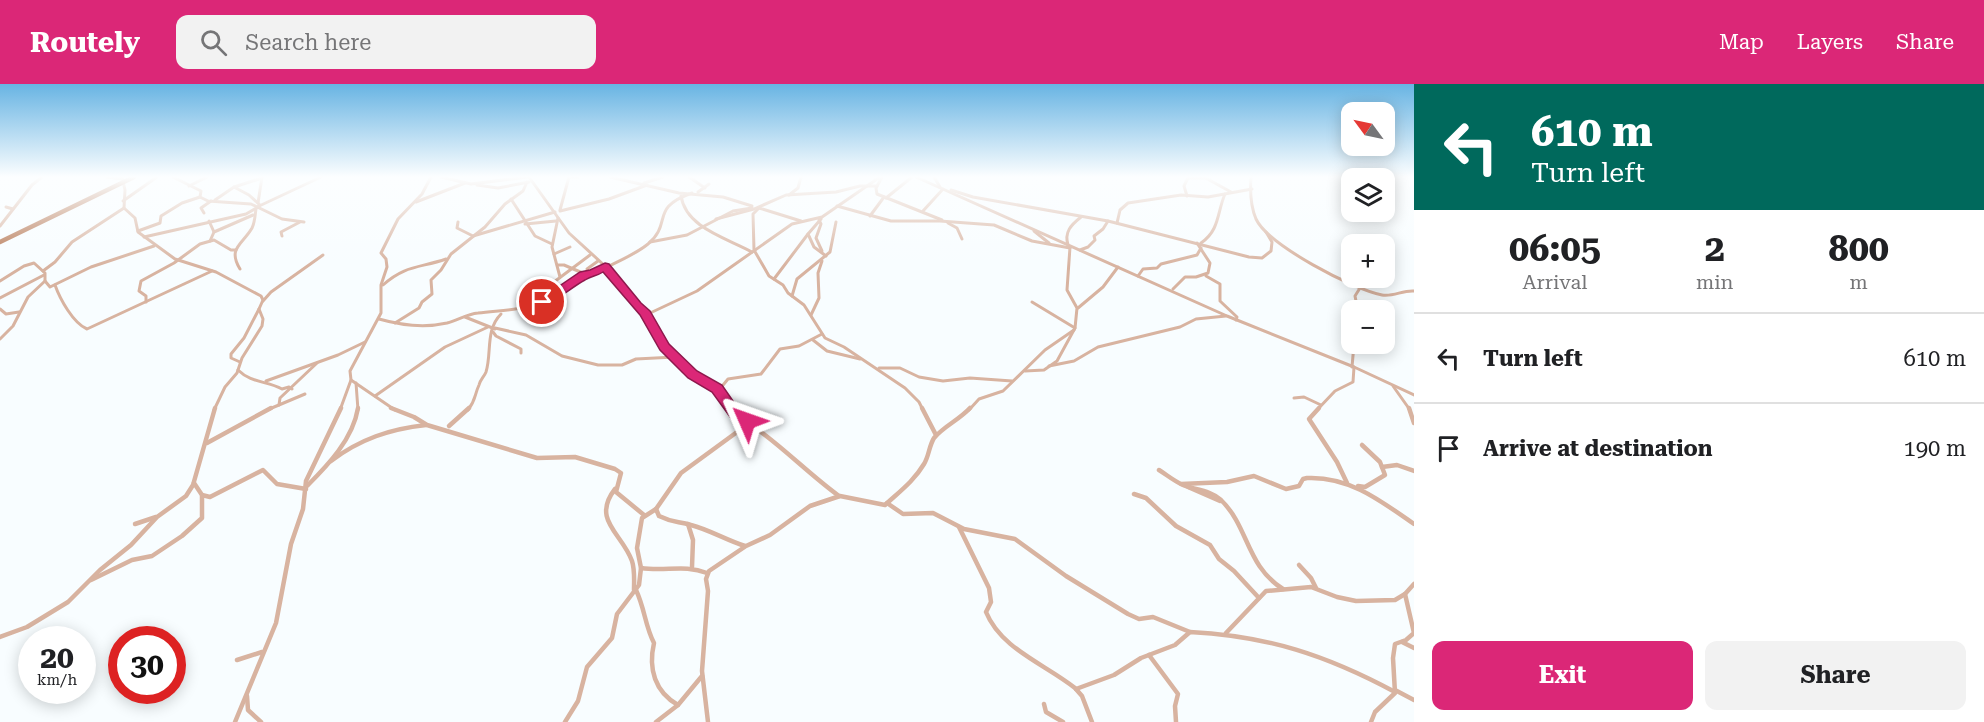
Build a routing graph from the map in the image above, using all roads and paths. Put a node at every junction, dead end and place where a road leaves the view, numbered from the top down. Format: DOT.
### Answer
graph roads {
  1 [pos="258,206"];
  2 [pos="6,207"];
  3 [pos="68,207"];
  4 [pos="177,207"];
  5 [pos="203,207"];
  6 [pos="257,207"];
  7 [pos="259,207"];
  8 [pos="410,207"];
  9 [pos="503,207"];
  10 [pos="516,207"];
  11 [pos="548,207"];
  12 [pos="561,207"];
  13 [pos="579,207"];
  14 [pos="665,207"];
  15 [pos="684,207"];
  16 [pos="753,207"];
  17 [pos="760,207"];
  18 [pos="836,207"];
  19 [pos="840,207"];
  20 [pos="878,207"];
  21 [pos="911,207"];
  22 [pos="927,207"];
  23 [pos="984,207"];
  24 [pos="1026,207"];
  25 [pos="1124,207"];
  26 [pos="1220,207"];
  27 [pos="1253,207"];
  28 [pos="124,208"];
  29 [pos="757,208"];
  30 [pos="13,209"];
  31 [pos="560,211"];
  32 [pos="924,211"];
  33 [pos="204,213"];
  34 [pos="254,215"];
  35 [pos="870,216"];
  36 [pos="556,217"];
  37 [pos="1082,217"];
  38 [pos="820,219"];
  39 [pos="1108,220"];
  40 [pos="209,221"];
  41 [pos="801,221"];
  42 [pos="944,221"];
  43 [pos="458,222"];
  44 [pos="525,222"];
  45 [pos="836,222"];
  46 [pos="920,222"];
  47 [pos="1117,223"];
  48 [pos="0,225"];
  49 [pos="704,225"];
  50 [pos="1031,228"];
  51 [pos="137,231"];
  52 [pos="214,232"];
  53 [pos="1266,232"];
  54 [pos="808,234"];
  55 [pos="282,236"];
  56 [pos="473,236"];
  57 [pos="144,237"];
  58 [pos="962,239"];
  59 [pos="210,241"];
  60 [pos="0,242"];
  61 [pos="650,242"];
  62 [pos="552,244"];
  63 [pos="1199,244"];
  64 [pos="1051,245"];
  65 [pos="154,246"];
  66 [pos="570,247"];
  67 [pos="1069,247"];
  68 [pos="236,250"];
  69 [pos="1079,250"];
  70 [pos="753,251"];
  71 [pos="554,254"];
  72 [pos="323,255"];
  73 [pos="590,255"];
  74 [pos="825,256"];
  75 [pos="447,259"];
  76 [pos="178,260"];
  77 [pos="598,261"];
  78 [pos="558,265"];
  79 [pos="605,266"];
  80 [pos="387,267"];
  81 [pos="1118,267"];
  82 [pos="573,268"];
  83 [pos="240,269"];
  84 [pos="212,272"];
  85 [pos="44,273"];
  86 [pos="585,274"];
  87 [pos="591,274"];
  88 [pos="394,275"];
  89 [pos="1206,275"];
  90 [pos="1138,276"];
  91 [pos="560,277"];
  92 [pos="1341,278"];
  93 [pos="774,279"];
  94 [pos="0,281"];
  95 [pos="45,281"];
  96 [pos="554,282"];
  97 [pos="55,285"];
  98 [pos="381,286"];
  99 [pos="1169,288"];
  100 [pos="1360,288"];
  101 [pos="531,291"];
  102 [pos="1414,291"];
  103 [pos="792,296"];
  104 [pos="0,298"];
  105 [pos="548,298"];
  106 [pos="1356,300"];
  107 [pos="146,302"];
  108 [pos="1032,302"];
  109 [pos="262,303"];
  110 [pos="1077,308"];
  111 [pos="0,309"];
  112 [pos="259,309"];
  113 [pos="20,312"];
  114 [pos="503,313"];
  115 [pos="646,314"];
  116 [pos="811,315"];
  117 [pos="464,316"];
  118 [pos="1227,316"];
  119 [pos="379,319"];
  120 [pos="1236,320"];
  121 [pos="394,323"];
  122 [pos="488,327"];
  123 [pos="1074,329"];
  124 [pos="494,330"];
  125 [pos="822,334"];
  126 [pos="0,339"];
  127 [pos="813,340"];
  128 [pos="366,342"];
  129 [pos="521,353"];
  130 [pos="1354,354"];
  131 [pos="676,357"];
  132 [pos="864,361"];
  133 [pos="240,362"];
  134 [pos="317,362"];
  135 [pos="1049,366"];
  136 [pos="876,367"];
  137 [pos="1353,367"];
  138 [pos="238,370"];
  139 [pos="1025,371"];
  140 [pos="351,380"];
  141 [pos="266,381"];
  142 [pos="1012,381"];
  143 [pos="356,384"];
  144 [pos="1392,386"];
  145 [pos="292,388"];
  146 [pos="719,390"];
  147 [pos="305,394"];
  148 [pos="1414,395"];
  149 [pos="375,396"];
  150 [pos="1294,398"];
  151 [pos="1321,405"];
  152 [pos="279,406"];
  153 [pos="750,411"];
  154 [pos="1414,423"];
  155 [pos="747,424"];
  156 [pos="427,425"];
  157 [pos="449,426"];
  158 [pos="936,435"];
  159 [pos="206,444"];
  160 [pos="1362,446"];
  161 [pos="325,464"];
  162 [pos="1382,467"];
  163 [pos="1159,470"];
  164 [pos="1414,471"];
  165 [pos="194,483"];
  166 [pos="1347,483"];
  167 [pos="1183,484"];
  168 [pos="1355,485"];
  169 [pos="306,488"];
  170 [pos="615,488"];
  171 [pos="1134,494"];
  172 [pos="202,496"];
  173 [pos="840,496"];
  174 [pos="887,503"];
  175 [pos="656,509"];
  176 [pos="159,515"];
  177 [pos="644,516"];
  178 [pos="688,524"];
  179 [pos="1414,524"];
  180 [pos="135,525"];
  181 [pos="959,526"];
  182 [pos="746,546"];
  183 [pos="1299,565"];
  184 [pos="692,567"];
  185 [pos="641,568"];
  186 [pos="707,573"];
  187 [pos="88,582"];
  188 [pos="1414,584"];
  189 [pos="1283,589"];
  190 [pos="1316,589"];
  191 [pos="635,591"];
  192 [pos="1405,594"];
  193 [pos="1259,598"];
  194 [pos="1190,632"];
  195 [pos="1226,633"];
  196 [pos="0,637"];
  197 [pos="1402,642"];
  198 [pos="1414,648"];
  199 [pos="263,652"];
  200 [pos="1149,655"];
  201 [pos="237,660"];
  202 [pos="702,676"];
  203 [pos="1076,689"];
  204 [pos="1395,691"];
  205 [pos="247,694"];
  206 [pos="1414,700"];
  207 [pos="1044,704"];
  208 [pos="678,705"];
  209 [pos="235,722"];
  210 [pos="261,722"];
  211 [pos="565,722"];
  212 [pos="656,722"];
  213 [pos="708,722"];
  214 [pos="1063,722"];
  215 [pos="1092,722"];
  216 [pos="1176,722"];
  217 [pos="1371,722"];
  1 -- 34 [label="street"];
  2 -- 30 [label="street"];
  3 -- 60 [label="main road"];
  4 -- 51 [label="street"];
  5 -- 33 [label="street"];
  6 -- 40 [label="street"];
  7 -- 55 [label="street"];
  8 -- 80 [label="street"];
  9 -- 56 [label="street"];
  10 -- 44 [label="street"];
  11 -- 36 [label="street"];
  12 -- 31 [label="street"];
  13 -- 31 [label="street"];
  14 -- 61 [label="street"];
  15 -- 49 [label="street"];
  16 -- 29 [label="street"];
  17 -- 29 [label="street"];
  18 -- 38 [label="street"];
  19 -- 35 [label="street"];
  20 -- 35 [label="street"];
  21 -- 32 [label="street"];
  22 -- 32 [label="street"];
  23 -- 50 [label="street"];
  24 -- 37 [label="street"];
  25 -- 47 [label="street"];
  26 -- 63 [label="street"];
  27 -- 53 [label="street"];
  28 -- 51 [label="street"];
  28 -- 85 [label="street"];
  29 -- 41 [label="street"];
  29 -- 49 [label="street"];
  29 -- 70 [label="street"];
  30 -- 48 [label="street"];
  31 -- 36 [label="street"];
  32 -- 42 [label="street"];
  32 -- 46 [label="street"];
  34 -- 52 [label="street"];
  34 -- 68 [label="street"];
  35 -- 46 [label="street"];
  36 -- 44 [label="street"];
  36 -- 44 [label="street"];
  36 -- 62 [label="street"];
  36 -- 73 [label="street"];
  37 -- 39 [label="street"];
  37 -- 67 [label="street"];
  38 -- 41 [label="street"];
  38 -- 54 [label="street"];
  38 -- 74 [label="street"];
  39 -- 47 [label="street"];
  39 -- 69 [label="street"];
  40 -- 52 [label="street"];
  40 -- 57 [label="street"];
  41 -- 70 [label="street"];
  42 -- 46 [label="street"];
  42 -- 58 [label="street"];
  42 -- 64 [label="street"];
  43 -- 56 [label="street"];
  44 -- 56 [label="street"];
  44 -- 62 [label="street"];
  45 -- 74 [label="street"];
  47 -- 63 [label="street"];
  49 -- 61 [label="street"];
  49 -- 70 [label="street"];
  50 -- 64 [label="street"];
  50 -- 67 [label="street"];
  51 -- 57 [label="street"];
  52 -- 59 [label="street"];
  53 -- 63 [label="street"];
  53 -- 92 [label="street"];
  54 -- 74 [label="street"];
  54 -- 93 [label="street"];
  56 -- 75 [label="street"];
  57 -- 65 [label="street"];
  59 -- 68 [label="street"];
  59 -- 76 [label="street"];
  61 -- 79 [label="street"];
  62 -- 71 [label="street"];
  63 -- 89 [label="street"];
  63 -- 90 [label="street"];
  64 -- 67 [label="street"];
  65 -- 76 [label="street"];
  65 -- 97 [label="street"];
  66 -- 71 [label="street"];
  67 -- 69 [label="street"];
  67 -- 110 [label="street"];
  68 -- 83 [label="street"];
  69 -- 81 [label="street"];
  70 -- 93 [label="street"];
  70 -- 115 [label="street"];
  71 -- 78 [label="street"];
  72 -- 109 [label="street"];
  73 -- 77 [label="street"];
  73 -- 82 [label="street"];
  74 -- 103 [label="street"];
  74 -- 116 [label="street"];
  75 -- 88 [label="street"];
  75 -- 121 [label="street"];
  76 -- 84 [label="street"];
  76 -- 107 [label="street"];
  77 -- 79 [label="street"];
  77 -- 87 [label="street"];
  78 -- 82 [label="street"];
  78 -- 91 [label="street"];
  79 -- 87 [label="street"];
  79 -- 115 [label="street"];
  80 -- 88 [label="street"];
  80 -- 98 [label="street"];
  81 -- 90 [label="street"];
  81 -- 110 [label="street"];
  82 -- 86 [label="street"];
  82 -- 91 [label="street"];
  84 -- 107 [label="street"];
  84 -- 109 [label="street"];
  85 -- 94 [label="street"];
  85 -- 95 [label="street"];
  85 -- 104 [label="street"];
  86 -- 87 [label="street"];
  86 -- 105 [label="street"];
  88 -- 98 [label="street"];
  89 -- 99 [label="street"];
  89 -- 120 [label="street"];
  90 -- 99 [label="street"];
  91 -- 96 [label="street"];
  93 -- 103 [label="street"];
  95 -- 97 [label="street"];
  95 -- 113 [label="street"];
  96 -- 101 [label="street"];
  96 -- 105 [label="street"];
  97 -- 107 [label="street"];
  98 -- 119 [label="street"];
  99 -- 118 [label="street"];
  100 -- 102 [label="street"];
  100 -- 106 [label="street"];
  103 -- 116 [label="street"];
  105 -- 114 [label="street"];
  108 -- 123 [label="street"];
  109 -- 112 [label="street"];
  110 -- 123 [label="street"];
  111 -- 113 [label="street"];
  112 -- 133 [label="street"];
  112 -- 133 [label="street"];
  113 -- 126 [label="street"];
  114 -- 117 [label="street"];
  114 -- 124 [label="street"];
  115 -- 131 [label="street"];
  116 -- 125 [label="street"];
  117 -- 121 [label="street"];
  117 -- 122 [label="street"];
  118 -- 120 [label="street"];
  118 -- 135 [label="street"];
  119 -- 121 [label="street"];
  119 -- 128 [label="street"];
  120 -- 137 [label="street"];
  122 -- 124 [label="street"];
  122 -- 149 [label="street"];
  123 -- 135 [label="street"];
  123 -- 139 [label="street"];
  124 -- 129 [label="street"];
  124 -- 131 [label="street"];
  124 -- 157 [label="street"];
  125 -- 127 [label="street"];
  125 -- 132 [label="street"];
  127 -- 132 [label="street"];
  127 -- 146 [label="street"];
  128 -- 134 [label="street"];
  128 -- 140 [label="street"];
  130 -- 137 [label="street"];
  131 -- 146 [label="street"];
  132 -- 136 [label="street"];
  133 -- 138 [label="street"];
  134 -- 141 [label="street"];
  134 -- 145 [label="street"];
  135 -- 139 [label="street"];
  136 -- 142 [label="street"];
  136 -- 158 [label="street"];
  137 -- 144 [label="street"];
  137 -- 151 [label="street"];
  138 -- 141 [label="street"];
  138 -- 159 [label="street"];
  139 -- 142 [label="street"];
  140 -- 143 [label="street"];
  140 -- 169 [label="street"];
  141 -- 145 [label="street"];
  142 -- 158 [label="street"];
  143 -- 149 [label="street"];
  143 -- 161 [label="street"];
  144 -- 148 [label="street"];
  144 -- 154 [label="street"];
  145 -- 152 [label="street"];
  146 -- 155 [label="street"];
  147 -- 152 [label="street"];
  149 -- 156 [label="street"];
  150 -- 151 [label="street"];
  151 -- 166 [label="street"];
  152 -- 159 [label="street"];
  153 -- 155 [label="street"];
  155 -- 173 [label="street"];
  155 -- 175 [label="street"];
  156 -- 161 [label="street"];
  156 -- 170 [label="street"];
  158 -- 174 [label="street"];
  159 -- 165 [label="street"];
  160 -- 162 [label="street"];
  161 -- 169 [label="street"];
  162 -- 164 [label="street"];
  162 -- 168 [label="street"];
  163 -- 167 [label="street"];
  165 -- 172 [label="street"];
  165 -- 176 [label="street"];
  166 -- 167 [label="street"];
  166 -- 168 [label="street"];
  167 -- 189 [label="street"];
  168 -- 179 [label="street"];
  169 -- 172 [label="street"];
  169 -- 199 [label="street"];
  170 -- 177 [label="street"];
  170 -- 191 [label="street"];
  171 -- 193 [label="street"];
  172 -- 187 [label="street"];
  173 -- 174 [label="street"];
  173 -- 182 [label="street"];
  174 -- 181 [label="street"];
  175 -- 177 [label="street"];
  175 -- 178 [label="street"];
  176 -- 180 [label="street"];
  176 -- 187 [label="street"];
  177 -- 185 [label="street"];
  178 -- 182 [label="street"];
  178 -- 184 [label="street"];
  181 -- 194 [label="street"];
  181 -- 203 [label="street"];
  182 -- 186 [label="street"];
  183 -- 190 [label="street"];
  184 -- 185 [label="street"];
  184 -- 186 [label="street"];
  185 -- 191 [label="street"];
  186 -- 202 [label="street"];
  187 -- 196 [label="street"];
  188 -- 192 [label="street"];
  189 -- 190 [label="street"];
  189 -- 193 [label="street"];
  190 -- 192 [label="street"];
  191 -- 208 [label="street"];
  191 -- 211 [label="street"];
  192 -- 197 [label="street"];
  193 -- 195 [label="street"];
  194 -- 195 [label="street"];
  194 -- 200 [label="street"];
  195 -- 204 [label="street"];
  197 -- 198 [label="street"];
  197 -- 204 [label="street"];
  199 -- 201 [label="street"];
  199 -- 205 [label="street"];
  200 -- 203 [label="street"];
  200 -- 216 [label="street"];
  202 -- 208 [label="street"];
  202 -- 213 [label="street"];
  203 -- 215 [label="street"];
  204 -- 206 [label="street"];
  204 -- 217 [label="street"];
  205 -- 209 [label="street"];
  205 -- 210 [label="street"];
  207 -- 214 [label="street"];
  208 -- 212 [label="street"];
}
